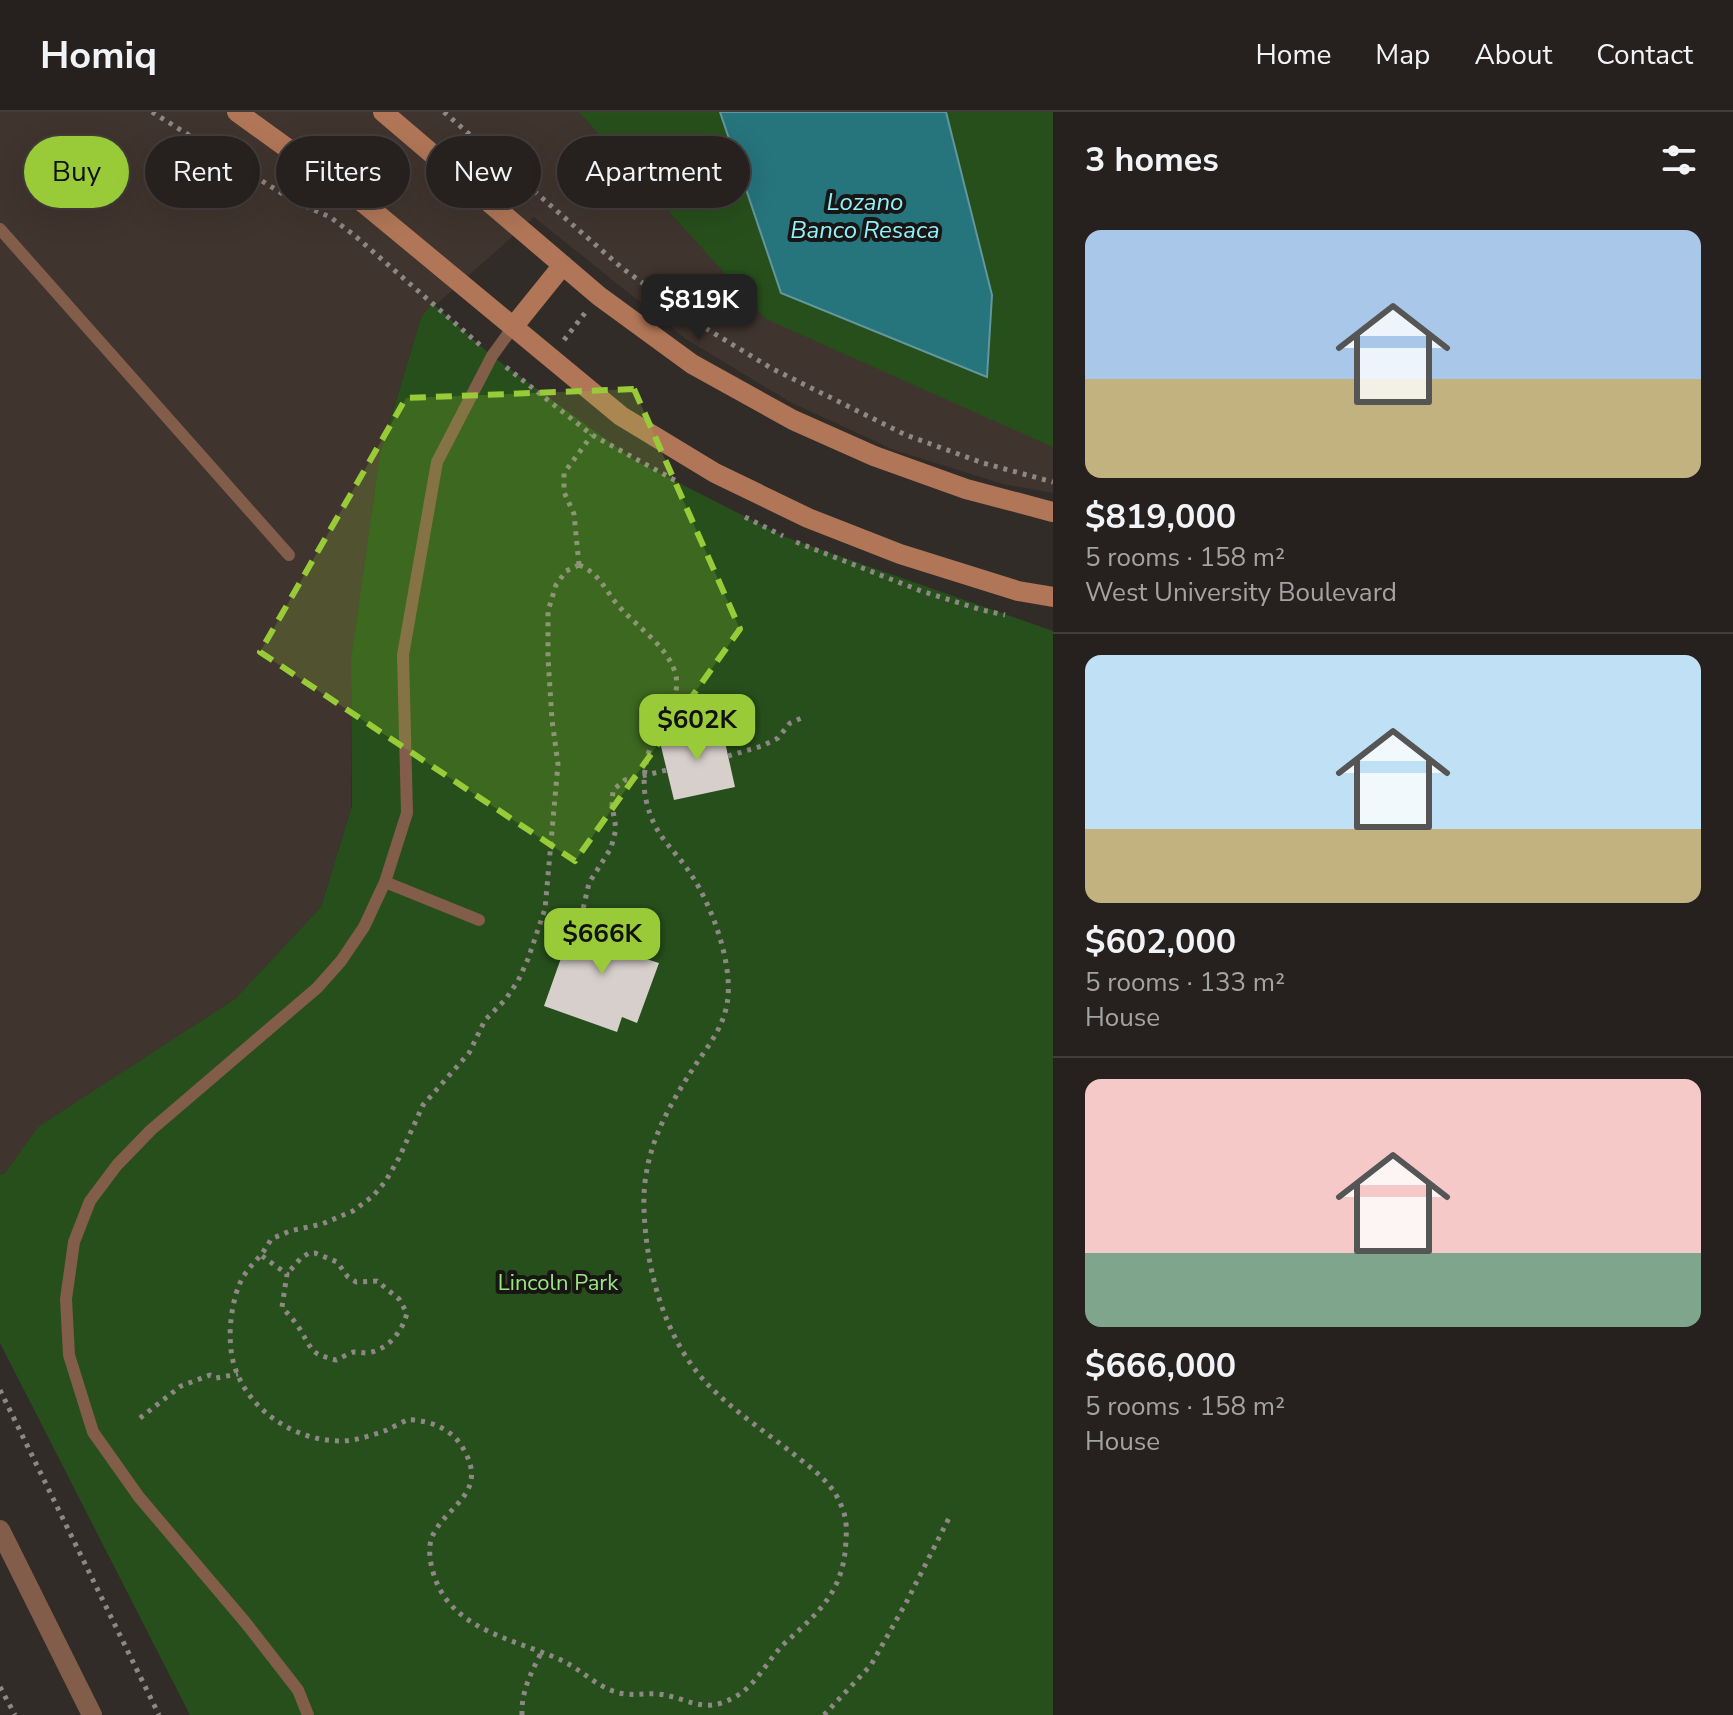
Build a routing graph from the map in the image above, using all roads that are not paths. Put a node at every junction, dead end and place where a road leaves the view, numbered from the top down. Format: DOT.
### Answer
graph roads {
  1 [pos="237,112"];
  2 [pos="383,112"];
  3 [pos="0,229"];
  4 [pos="563,265"];
  5 [pos="513,327"];
  6 [pos="1053,512"];
  7 [pos="289,555"];
  8 [pos="1053,597"];
  9 [pos="385,882"];
  10 [pos="479,920"];
  11 [pos="0,1530"];
  12 [pos="92,1715"];
  13 [pos="308,1715"];
  1 -- 5 [label="main road"];
  2 -- 4 [label="main road"];
  3 -- 7 [label="lane"];
  4 -- 5 [label="main road"];
  4 -- 6 [label="main road"];
  5 -- 8 [label="main road"];
  5 -- 9 [label="lane"];
  9 -- 10 [label="lane"];
  9 -- 13 [label="lane"];
  11 -- 12 [label="street"];
}
